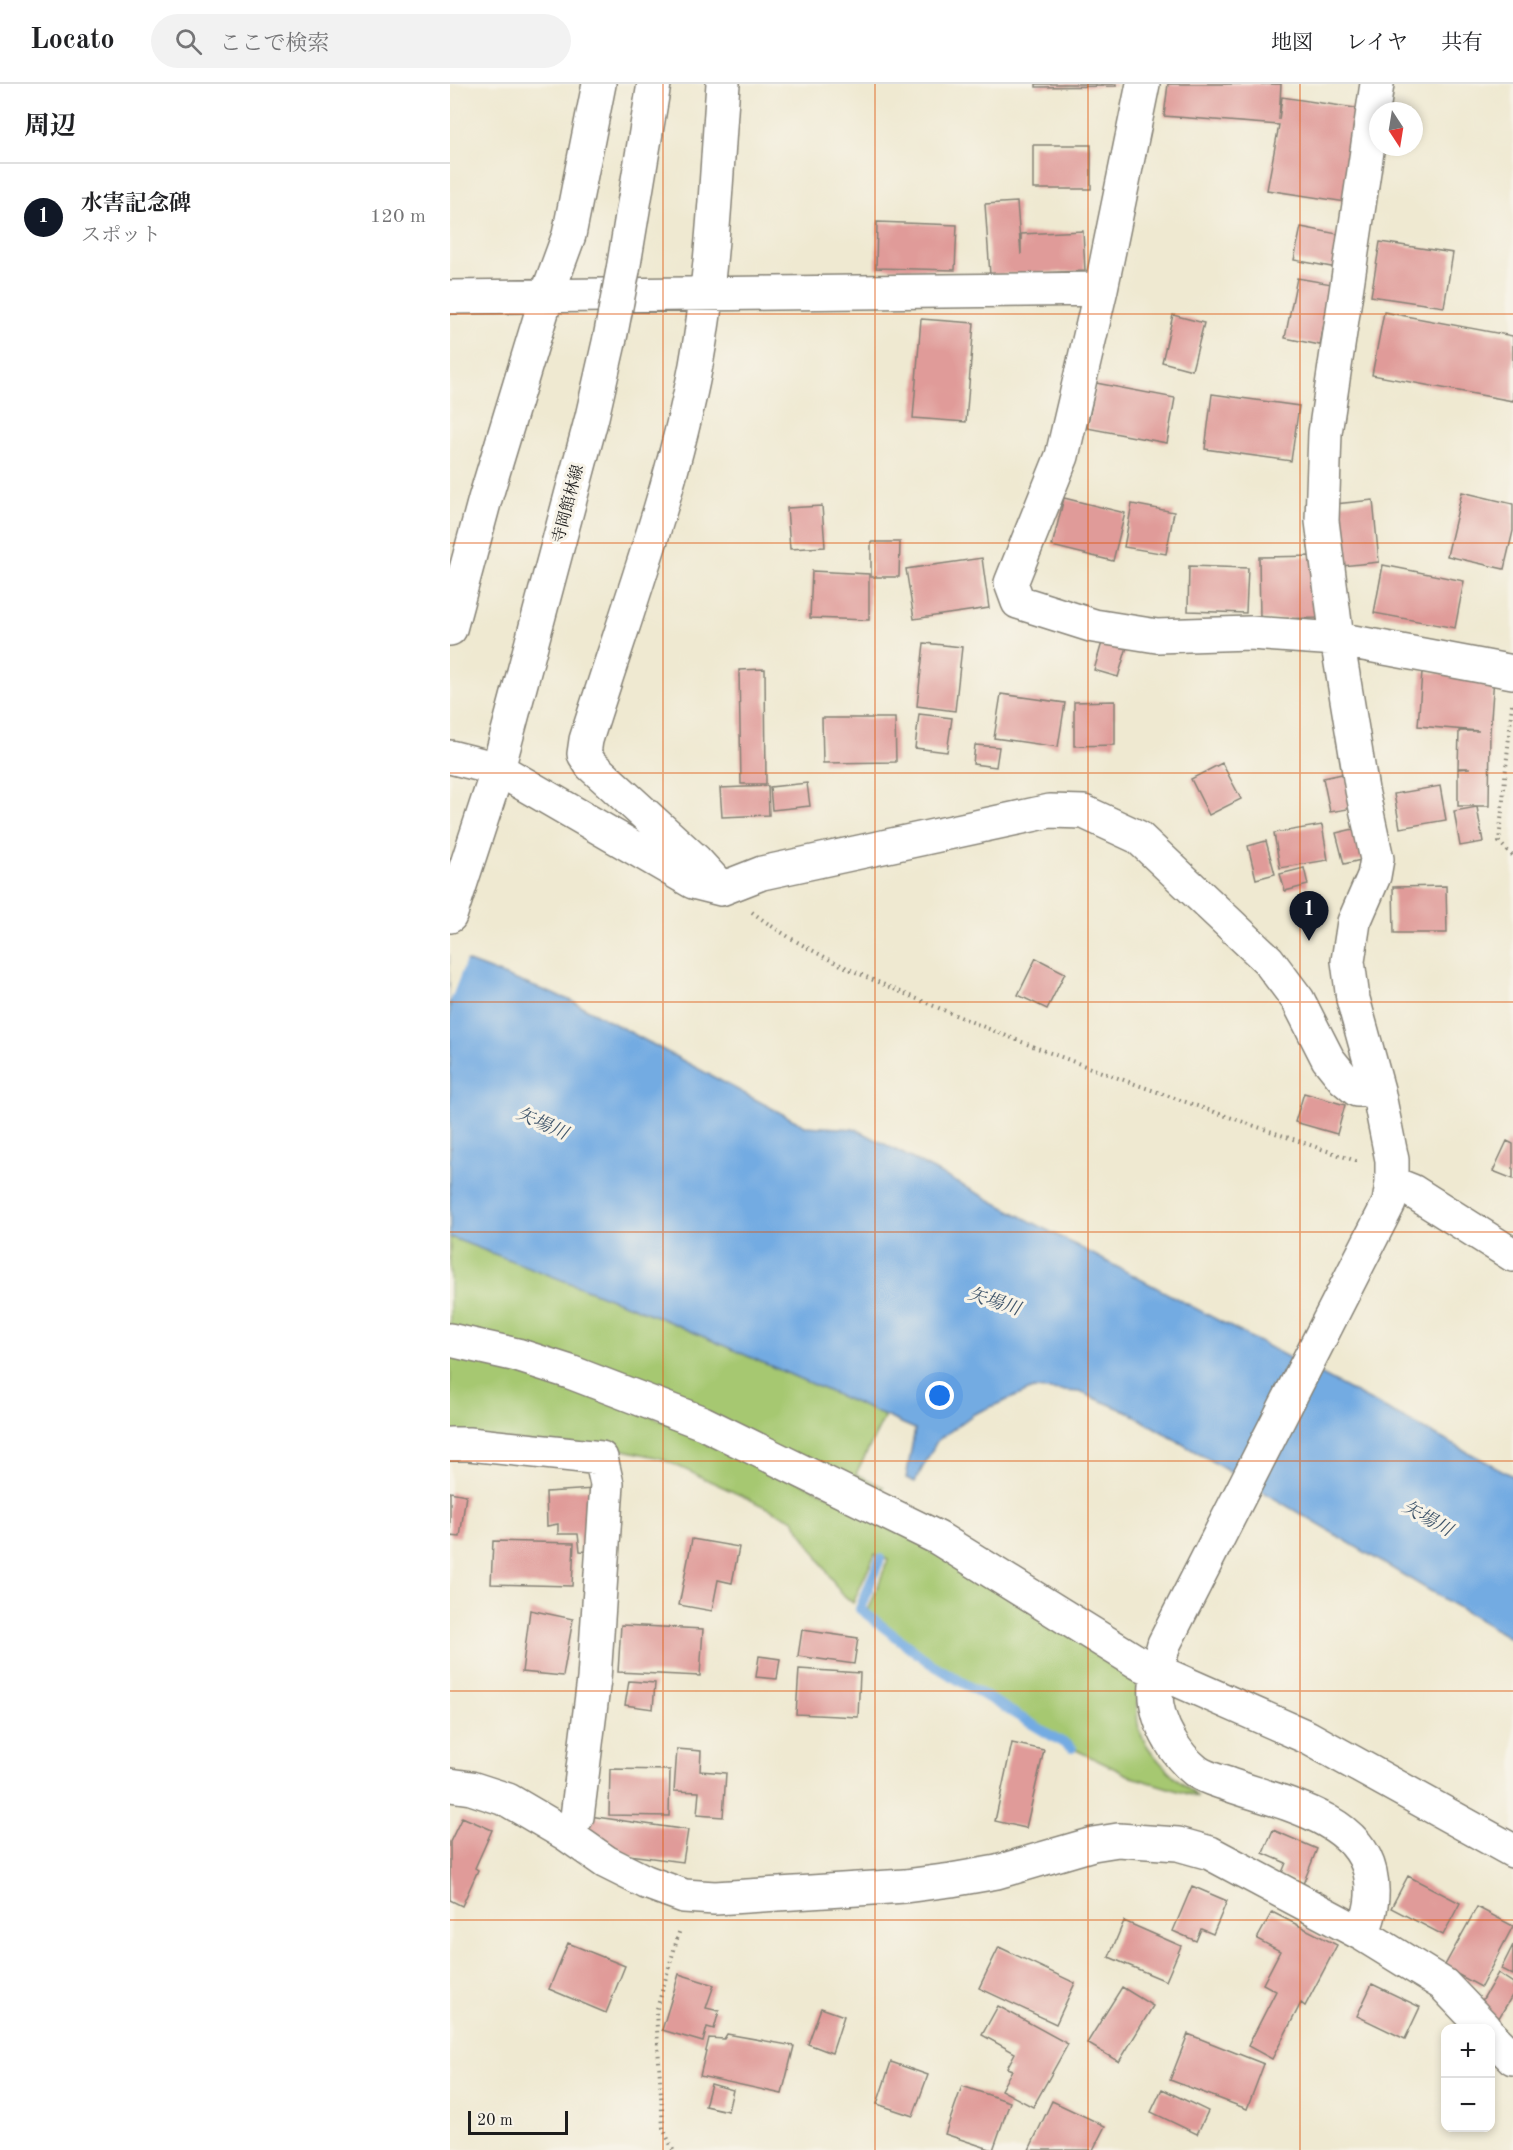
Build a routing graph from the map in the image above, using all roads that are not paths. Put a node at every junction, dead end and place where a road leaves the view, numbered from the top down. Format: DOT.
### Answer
graph roads {
  1 [pos="599,84"];
  2 [pos="654,84"];
  3 [pos="723,84"];
  4 [pos="1143,84"];
  5 [pos="1377,84"];
  6 [pos="1101,288"];
  7 [pos="708,293"];
  8 [pos="547,295"];
  9 [pos="450,297"];
  10 [pos="450,629"];
  11 [pos="1337,639"];
  12 [pos="1513,672"];
  13 [pos="450,757"];
  14 [pos="498,770"];
  15 [pos="721,889"];
  16 [pos="450,916"];
  17 [pos="1378,1090"];
  18 [pos="1390,1193"];
  19 [pos="1513,1255"];
  20 [pos="450,1340"];
  21 [pos="450,1444"];
  22 [pos="1160,1658"];
  23 [pos="450,1785"];
  24 [pos="566,1834"];
  25 [pos="1513,1851"];
  26 [pos="1362,1934"];
  27 [pos="1481,2024"];
  28 [pos="1495,2039"];
  29 [pos="1513,2058"];
  1 -- 8 [label="street"];
  2 -- 14 [label="street, 寺岡館林線, bridge"];
  3 -- 7 [label="street"];
  4 -- 6 [label="street"];
  5 -- 11 [label="street"];
  6 -- 7 [label="street"];
  6 -- 11 [label="street"];
  7 -- 8 [label="street"];
  7 -- 15 [label="street"];
  8 -- 9 [label="street"];
  8 -- 10 [label="street"];
  11 -- 12 [label="street"];
  11 -- 17 [label="street"];
  13 -- 14 [label="street"];
  14 -- 15 [label="street"];
  14 -- 16 [label="street, 寺岡館林線"];
  15 -- 17 [label="street"];
  17 -- 18 [label="street"];
  18 -- 19 [label="street"];
  18 -- 22 [label="street"];
  20 -- 22 [label="street"];
  21 -- 24 [label="street"];
  22 -- 25 [label="street"];
  22 -- 26 [label="street"];
  23 -- 24 [label="street"];
  24 -- 26 [label="street"];
  26 -- 27 [label="street"];
  28 -- 29 [label="street"];
}
